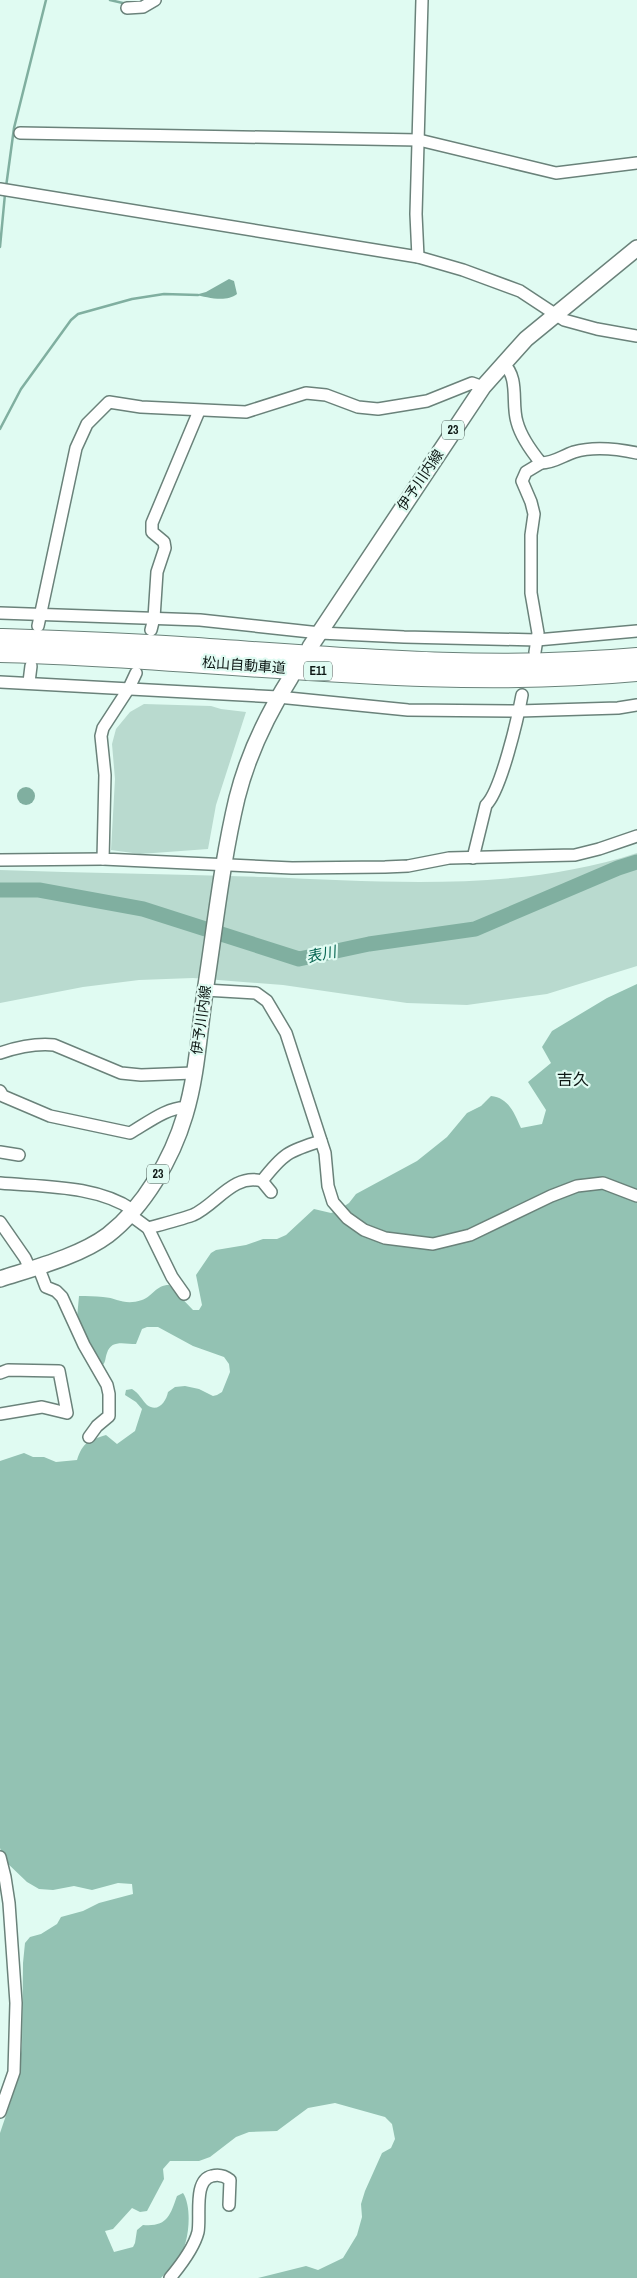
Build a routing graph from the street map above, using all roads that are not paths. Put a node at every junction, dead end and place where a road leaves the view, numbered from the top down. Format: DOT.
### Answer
graph roads {
  1 [pos="155,0"];
  2 [pos="422,0"];
  3 [pos="127,8"];
  4 [pos="20,133"];
  5 [pos="419,140"];
  6 [pos="637,163"];
  7 [pos="6,189"];
  8 [pos="637,248"];
  9 [pos="418,257"];
  10 [pos="555,314"];
  11 [pos="637,336"];
  12 [pos="502,363"];
  13 [pos="483,387"];
  14 [pos="199,411"];
  15 [pos="637,453"];
  16 [pos="541,463"];
  17 [pos="0,613"];
  18 [pos="42,614"];
  19 [pos="154,618"];
  20 [pos="38,626"];
  21 [pos="151,630"];
  22 [pos="637,631"];
  23 [pos="320,633"];
  24 [pos="0,638"];
  25 [pos="537,640"];
  26 [pos="310,647"];
  27 [pos="534,652"];
  28 [pos="0,653"];
  29 [pos="637,657"];
  30 [pos="31,666"];
  31 [pos="637,672"];
  32 [pos="136,673"];
  33 [pos="290,677"];
  34 [pos="0,682"];
  35 [pos="29,682"];
  36 [pos="129,688"];
  37 [pos="522,695"];
  38 [pos="278,697"];
  39 [pos="637,704"];
  40 [pos="519,711"];
  41 [pos="637,836"];
  42 [pos="473,858"];
  43 [pos="103,859"];
  44 [pos="0,860"];
  45 [pos="225,868"];
  46 [pos="206,988"];
  47 [pos="0,1053"];
  48 [pos="194,1073"];
  49 [pos="0,1090"];
  50 [pos="186,1108"];
  51 [pos="321,1141"];
  52 [pos="0,1152"];
  53 [pos="19,1154"];
  54 [pos="262,1181"];
  55 [pos="0,1183"];
  56 [pos="270,1192"];
  57 [pos="637,1196"];
  58 [pos="131,1212"];
  59 [pos="0,1222"];
  60 [pos="148,1228"];
  61 [pos="34,1268"];
  62 [pos="0,1280"];
  63 [pos="184,1294"];
  64 [pos="0,1372"];
  65 [pos="0,1414"];
  66 [pos="89,1437"];
  67 [pos="0,1858"];
  68 [pos="0,2112"];
  69 [pos="229,2205"];
  70 [pos="170,2278"];
  1 -- 3 [label="street"];
  2 -- 5 [label="street"];
  4 -- 5 [label="street"];
  5 -- 6 [label="street"];
  5 -- 9 [label="street"];
  7 -- 9 [label="street"];
  8 -- 10 [label="main road, 伊予川内線 / 23"];
  9 -- 10 [label="street"];
  10 -- 11 [label="street"];
  10 -- 12 [label="main road, 伊予川内線 / 23"];
  12 -- 13 [label="main road, 伊予川内線 / 23"];
  12 -- 16 [label="street"];
  13 -- 14 [label="street"];
  13 -- 23 [label="main road, 伊予川内線 / 23"];
  14 -- 18 [label="street"];
  14 -- 19 [label="street"];
  15 -- 16 [label="street"];
  16 -- 25 [label="street"];
  17 -- 18 [label="street"];
  18 -- 19 [label="street"];
  18 -- 20 [label="street"];
  19 -- 21 [label="street"];
  19 -- 23 [label="street"];
  22 -- 25 [label="street"];
  23 -- 25 [label="street"];
  23 -- 26 [label="main road, 伊予川内線 / 23"];
  24 -- 29 [label="highway, 松山自動車道 / E11"];
  25 -- 27 [label="street"];
  28 -- 31 [label="highway, 松山自動車道 / E11"];
  30 -- 35 [label="street"];
  32 -- 36 [label="street"];
  33 -- 38 [label="main road, 伊予川内線 / 23"];
  34 -- 35 [label="street"];
  35 -- 36 [label="street"];
  36 -- 38 [label="street"];
  36 -- 43 [label="street"];
  37 -- 40 [label="street"];
  38 -- 40 [label="street"];
  38 -- 45 [label="main road, 伊予川内線 / 23"];
  39 -- 40 [label="street"];
  40 -- 42 [label="street"];
  41 -- 42 [label="street"];
  42 -- 45 [label="street"];
  43 -- 44 [label="street"];
  43 -- 45 [label="street"];
  45 -- 46 [label="main road, 伊予川内線 / 23"];
  46 -- 48 [label="main road, 伊予川内線 / 23"];
  46 -- 51 [label="street"];
  47 -- 48 [label="street"];
  48 -- 50 [label="main road, 伊予川内線 / 23"];
  49 -- 50 [label="street"];
  50 -- 58 [label="main road, 伊予川内線 / 23"];
  51 -- 54 [label="street"];
  51 -- 57 [label="street"];
  52 -- 53 [label="street"];
  54 -- 56 [label="street"];
  54 -- 60 [label="street"];
  55 -- 58 [label="street"];
  58 -- 60 [label="street"];
  58 -- 61 [label="main road, 伊予川内線 / 23"];
  59 -- 61 [label="street"];
  60 -- 63 [label="street"];
  61 -- 62 [label="main road, 伊予川内線 / 23"];
  61 -- 66 [label="street"];
  64 -- 65 [label="street"];
  67 -- 68 [label="street"];
  69 -- 70 [label="street"];
}
